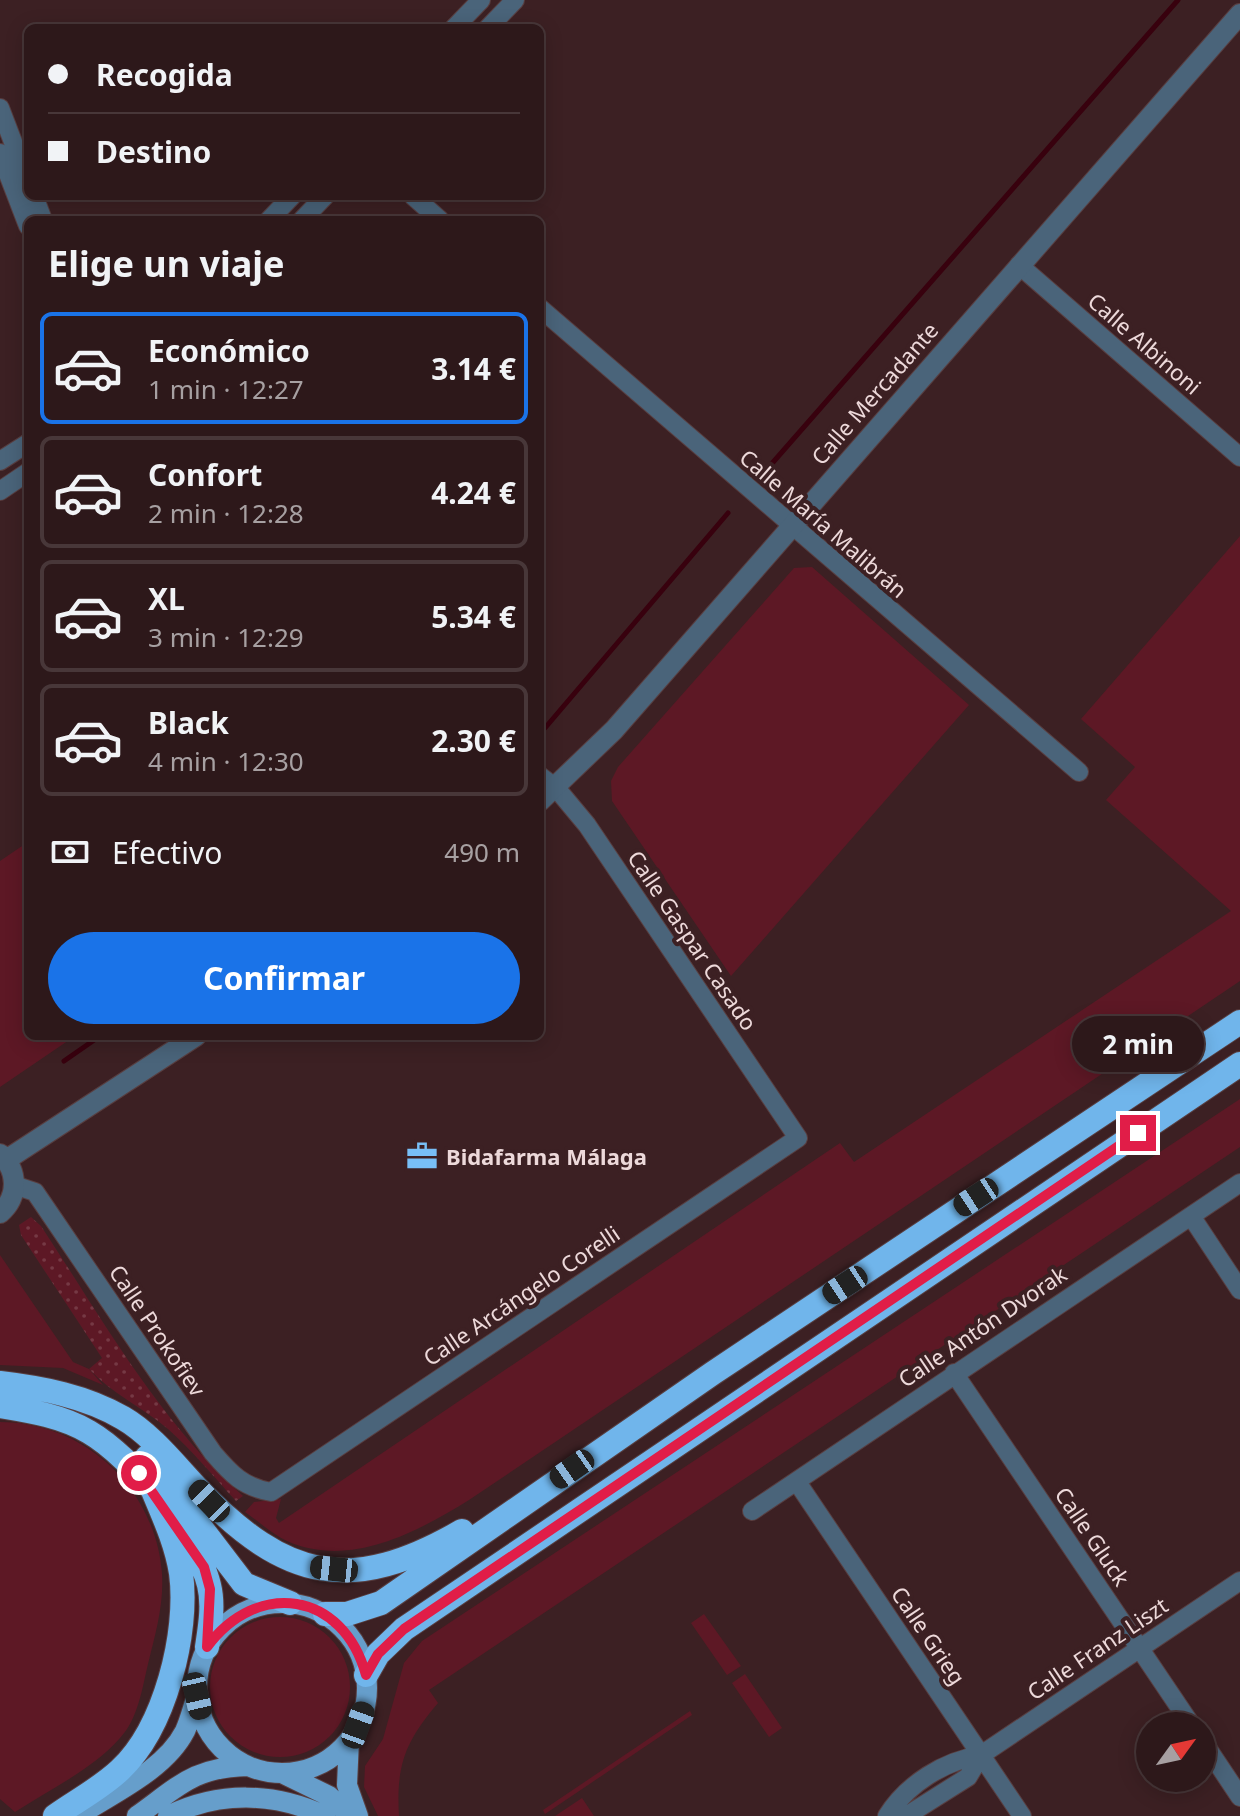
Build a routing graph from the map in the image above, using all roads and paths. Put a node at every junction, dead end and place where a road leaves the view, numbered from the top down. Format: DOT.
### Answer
graph roads {
  1 [pos="481,0"];
  2 [pos="515,0"];
  3 [pos="1240,14"];
  4 [pos="458,24"];
  5 [pos="492,24"];
  6 [pos="0,108"];
  7 [pos="0,153"];
  8 [pos="24,171"];
  9 [pos="288,200"];
  10 [pos="321,200"];
  11 [pos="418,200"];
  12 [pos="24,216"];
  13 [pos="273,216"];
  14 [pos="306,216"];
  15 [pos="436,216"];
  16 [pos="1019,265"];
  17 [pos="544,311"];
  18 [pos="24,446"];
  19 [pos="1240,457"];
  20 [pos="0,461"];
  21 [pos="24,475"];
  22 [pos="0,491"];
  23 [pos="790,526"];
  24 [pos="1079,772"];
  25 [pos="546,789"];
  26 [pos="1240,1022"];
  27 [pos="190,1040"];
  28 [pos="1240,1064"];
  29 [pos="798,1138"];
  30 [pos="3,1157"];
  31 [pos="1240,1183"];
  32 [pos="14,1185"];
  33 [pos="0,1213"];
  34 [pos="1191,1216"];
  35 [pos="1240,1290"];
  36 [pos="954,1373"];
  37 [pos="0,1383"];
  38 [pos="82,1400"];
  39 [pos="0,1406"];
  40 [pos="572,1469"];
  41 [pos="797,1482"];
  42 [pos="151,1486"];
  43 [pos="271,1492"];
  44 [pos="752,1511"];
  45 [pos="1240,1581"];
  46 [pos="290,1603"];
  47 [pos="325,1614"];
  48 [pos="207,1647"];
  49 [pos="1140,1648"];
  50 [pos="366,1675"];
  51 [pos="197,1696"];
  52 [pos="1183,1712"];
  53 [pos="349,1740"];
  54 [pos="981,1755"];
  55 [pos="1216,1761"];
  56 [pos="248,1766"];
  57 [pos="280,1773"];
  58 [pos="1240,1797"];
  59 [pos="55,1816"];
  60 [pos="78,1816"];
  61 [pos="137,1816"];
  62 [pos="168,1816"];
  63 [pos="325,1816"];
  64 [pos="350,1816"];
  65 [pos="358,1816"];
  66 [pos="887,1816"];
  67 [pos="906,1816"];
  68 [pos="1022,1816"];
  1 -- 4 [label="street"];
  2 -- 5 [label="street"];
  3 -- 16 [label="street, Calle Mercadante"];
  6 -- 8 [label="street"];
  7 -- 12 [label="street"];
  9 -- 13 [label="street"];
  10 -- 14 [label="street"];
  11 -- 15 [label="street"];
  16 -- 19 [label="street, Calle Albinoni"];
  16 -- 23 [label="street, Calle Mercadante"];
  17 -- 23 [label="street, Calle María Malibrán"];
  18 -- 20 [label="street"];
  21 -- 22 [label="street"];
  23 -- 24 [label="street, Calle María Malibrán"];
  23 -- 25 [label="street, Calle Mercadante"];
  25 -- 29 [label="street, Calle Gaspar Casado"];
  26 -- 40 [label="highway"];
  27 -- 30 [label="street"];
  28 -- 50 [label="highway"];
  29 -- 43 [label="street, Calle Arcángelo Corelli"];
  30 -- 32 [label="street"];
  31 -- 34 [label="street, Calle Antón Dvorak"];
  32 -- 33 [label="street"];
  32 -- 43 [label="street, Calle Prokofiev"];
  34 -- 35 [label="street"];
  34 -- 36 [label="street, Calle Antón Dvorak"];
  36 -- 41 [label="street, Calle Antón Dvorak"];
  36 -- 49 [label="street, Calle Gluck"];
  37 -- 38 [label="highway"];
  38 -- 40 [label="highway"];
  38 -- 46 [label="highway"];
  39 -- 42 [label="highway"];
  40 -- 47 [label="highway"];
  41 -- 44 [label="street, Calle Antón Dvorak"];
  41 -- 54 [label="street, Calle Grieg"];
  42 -- 48 [label="highway"];
  42 -- 59 [label="highway"];
  45 -- 49 [label="street, Calle Franz Liszt"];
  46 -- 47 [label="main road"];
  46 -- 48 [label="main road"];
  47 -- 50 [label="main road"];
  48 -- 51 [label="main road"];
  49 -- 52 [label="street, Calle Gluck"];
  49 -- 54 [label="street, Calle Franz Liszt"];
  50 -- 53 [label="main road"];
  51 -- 56 [label="main road"];
  51 -- 60 [label="main road"];
  53 -- 57 [label="main road"];
  53 -- 65 [label="main road"];
  54 -- 66 [label="street, Calle Franz Liszt"];
  54 -- 67 [label="street, Calle Franz Liszt"];
  54 -- 68 [label="street, Calle Grieg"];
  55 -- 58 [label="street"];
  56 -- 57 [label="main road"];
  56 -- 61 [label="main road"];
  57 -- 64 [label="main road"];
  62 -- 63 [label="main road"];
}
